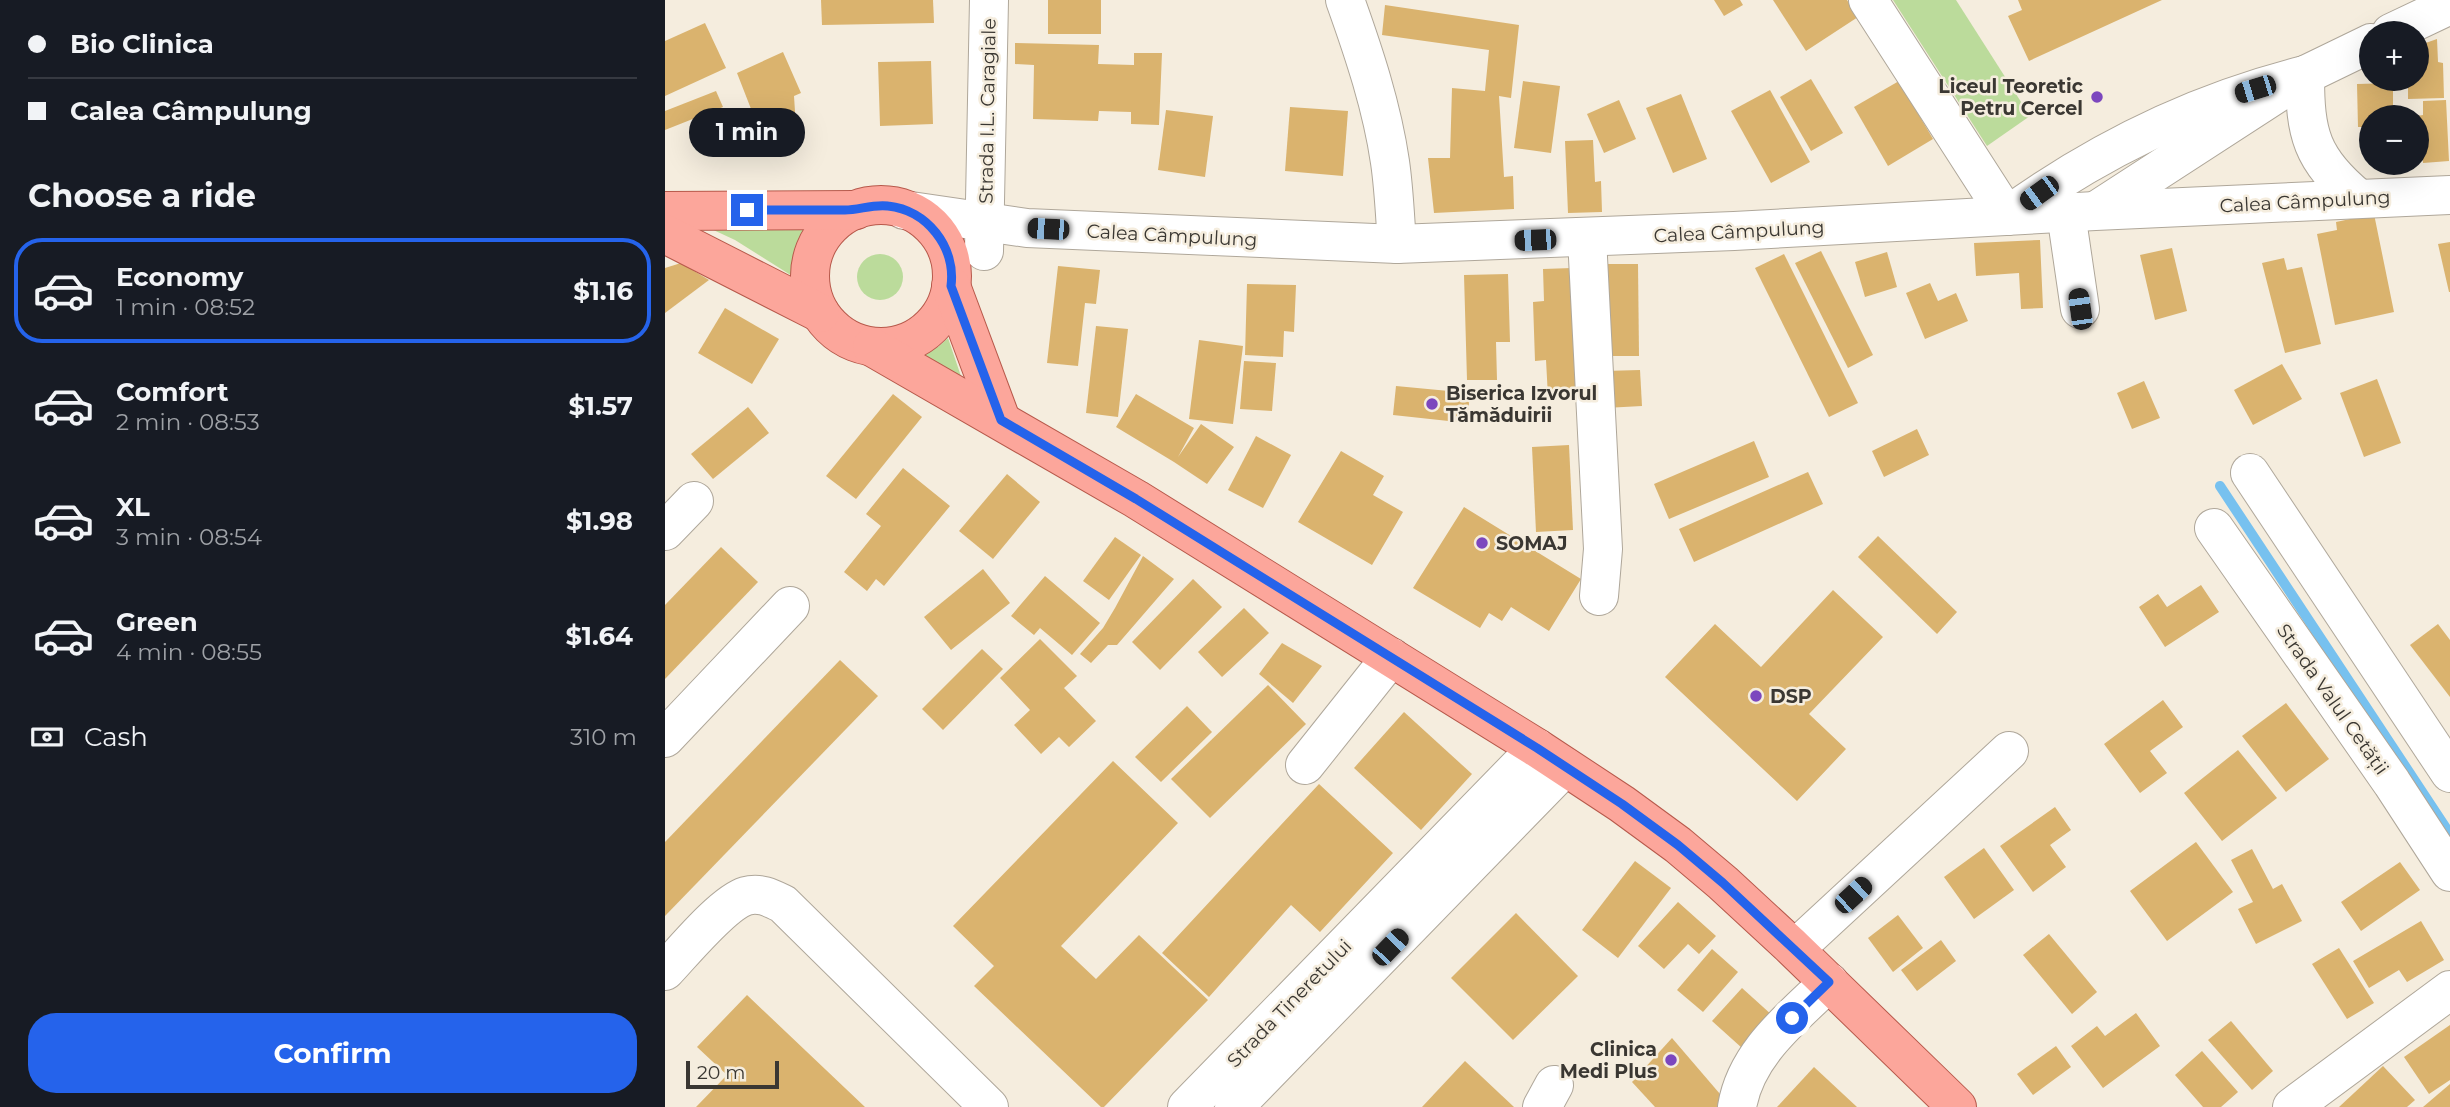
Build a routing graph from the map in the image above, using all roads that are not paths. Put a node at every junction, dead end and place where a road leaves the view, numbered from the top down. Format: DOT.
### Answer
graph roads {
  1 [pos="989,0"];
  2 [pos="1345,0"];
  3 [pos="1868,0"];
  4 [pos="2450,5"];
  5 [pos="2416,21"];
  6 [pos="2359,49"];
  7 [pos="2305,75"];
  8 [pos="2450,195"];
  9 [pos="2358,198"];
  10 [pos="856,210"];
  11 [pos="904,210"];
  12 [pos="665,211"];
  13 [pos="2081,212"];
  14 [pos="2007,216"];
  15 [pos="665,234"];
  16 [pos="984,237"];
  17 [pos="1587,238"];
  18 [pos="1397,244"];
  19 [pos="951,278"];
  20 [pos="2080,309"];
  21 [pos="820,313"];
  22 [pos="872,346"];
  23 [pos="1001,420"];
  24 [pos="2250,473"];
  25 [pos="694,501"];
  26 [pos="2214,528"];
  27 [pos="665,531"];
  28 [pos="1599,596"];
  29 [pos="790,606"];
  30 [pos="1391,657"];
  31 [pos="665,738"];
  32 [pos="2009,751"];
  33 [pos="1551,757"];
  34 [pos="2446,758"];
  35 [pos="1305,765"];
  36 [pos="2450,872"];
  37 [pos="1795,949"];
  38 [pos="665,971"];
  39 [pos="1829,982"];
  40 [pos="2450,990"];
  41 [pos="989,1107"];
  42 [pos="1187,1107"];
  43 [pos="1234,1107"];
  44 [pos="1737,1107"];
  45 [pos="1957,1107"];
  46 [pos="2292,1107"];
  1 -- 16 [label="street, Strada I.L. Caragiale"];
  2 -- 18 [label="street"];
  3 -- 14 [label="street"];
  4 -- 5 [label="street"];
  6 -- 7 [label="street"];
  7 -- 9 [label="street"];
  7 -- 13 [label="street"];
  7 -- 14 [label="street"];
  8 -- 9 [label="street, Calea Câmpulung"];
  9 -- 13 [label="street, Calea Câmpulung"];
  10 -- 11 [label="main road"];
  10 -- 12 [label="main road"];
  10 -- 21 [label="main road"];
  11 -- 16 [label="street, Calea Câmpulung"];
  11 -- 19 [label="main road"];
  13 -- 14 [label="street, Calea Câmpulung"];
  13 -- 20 [label="street"];
  14 -- 17 [label="street, Calea Câmpulung"];
  15 -- 21 [label="main road"];
  16 -- 18 [label="street, Calea Câmpulung"];
  16 -- 19 [label="street"];
  17 -- 18 [label="street, Calea Câmpulung"];
  17 -- 28 [label="street"];
  19 -- 22 [label="main road"];
  19 -- 23 [label="main road"];
  21 -- 22 [label="main road"];
  22 -- 23 [label="main road"];
  23 -- 30 [label="main road"];
  24 -- 34 [label="street"];
  25 -- 27 [label="street"];
  26 -- 36 [label="street, Strada Valul Cetății"];
  29 -- 31 [label="street"];
  30 -- 33 [label="main road"];
  30 -- 35 [label="street"];
  32 -- 37 [label="street"];
  33 -- 37 [label="main road"];
  33 -- 42 [label="street, Strada Tineretului"];
  33 -- 43 [label="street, Strada Tineretului"];
  37 -- 39 [label="main road"];
  38 -- 41 [label="street"];
  39 -- 44 [label="street"];
  39 -- 45 [label="main road"];
  40 -- 46 [label="street"];
}
